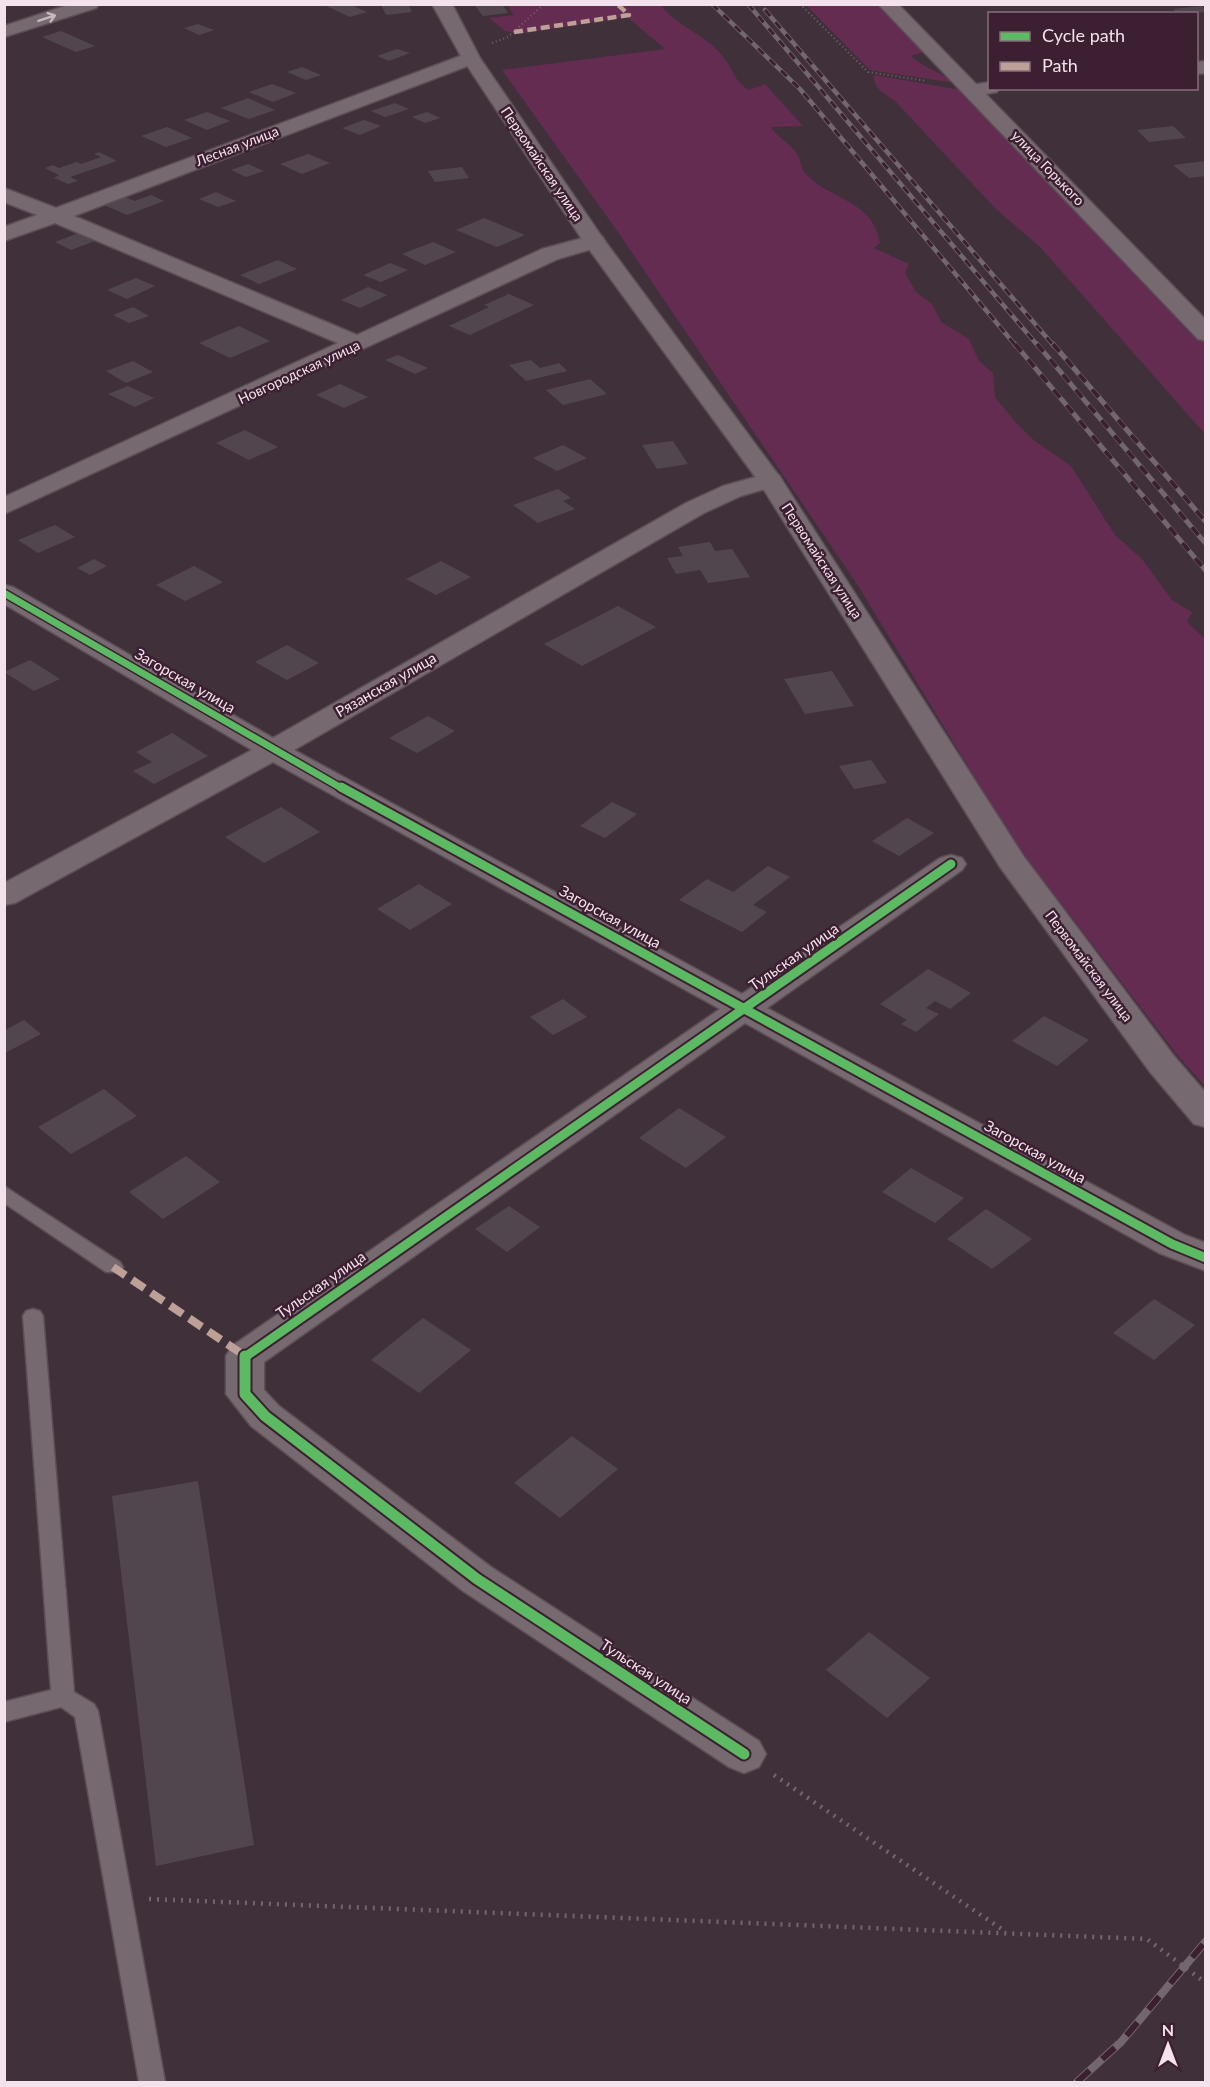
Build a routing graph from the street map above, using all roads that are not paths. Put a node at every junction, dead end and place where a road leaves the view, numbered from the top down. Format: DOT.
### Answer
graph roads {
  1 [pos="90,4"];
  2 [pos="441,4"];
  3 [pos="887,4"];
  4 [pos="4,32"];
  5 [pos="470,55"];
  6 [pos="981,89"];
  7 [pos="4,194"];
  8 [pos="56,216"];
  9 [pos="4,235"];
  10 [pos="594,241"];
  11 [pos="1206,334"];
  12 [pos="359,344"];
  13 [pos="770,480"];
  14 [pos="4,507"];
  15 [pos="4,592"];
  16 [pos="273,750"];
  17 [pos="951,864"];
  18 [pos="4,896"];
  19 [pos="746,1009"];
  20 [pos="1206,1116"];
  21 [pos="4,1193"];
  22 [pos="1206,1258"];
  23 [pos="113,1267"];
  24 [pos="33,1316"];
  25 [pos="63,1697"];
  26 [pos="4,1712"];
  27 [pos="744,1754"];
  28 [pos="152,2082"];
  4 -- 1 [label="street, one-way"];
  2 -- 5 [label="street, Первомайская улица"];
  3 -- 6 [label="street, улица Горького"];
  5 -- 8 [label="street, Лесная улица"];
  5 -- 10 [label="street, Первомайская улица"];
  6 -- 11 [label="street, улица Горького"];
  7 -- 8 [label="street"];
  8 -- 9 [label="street, Лесная улица"];
  8 -- 12 [label="street"];
  10 -- 12 [label="street, Новгородская улица"];
  10 -- 13 [label="street, Первомайская улица"];
  12 -- 14 [label="street, Новгородская улица"];
  13 -- 16 [label="street, Рязанская улица"];
  13 -- 20 [label="street, Первомайская улица"];
  15 -- 16 [label="street, Загорская улица"];
  16 -- 18 [label="street, Рязанская улица"];
  16 -- 19 [label="street, Загорская улица"];
  17 -- 19 [label="street, Тульская улица"];
  19 -- 22 [label="street, Загорская улица"];
  19 -- 27 [label="street, Тульская улица"];
  21 -- 23 [label="lane"];
  24 -- 25 [label="lane"];
  25 -- 26 [label="lane"];
  25 -- 28 [label="lane"];
}
